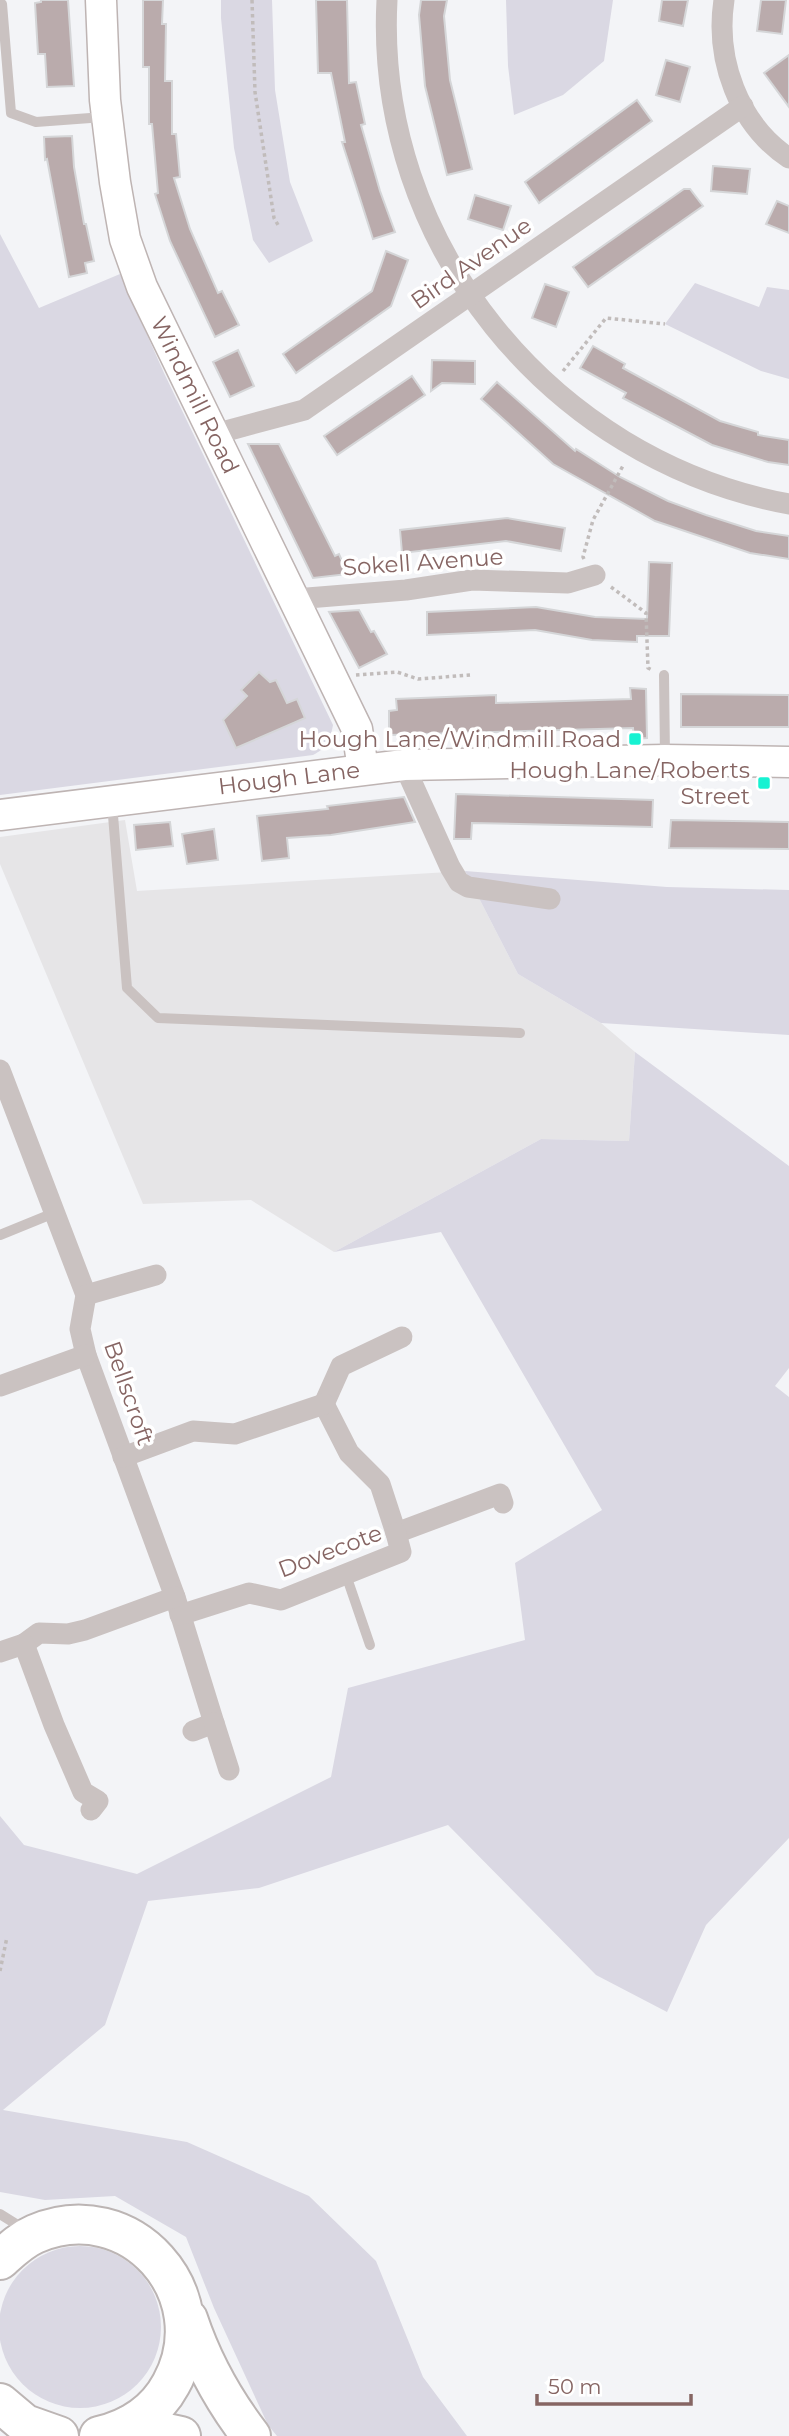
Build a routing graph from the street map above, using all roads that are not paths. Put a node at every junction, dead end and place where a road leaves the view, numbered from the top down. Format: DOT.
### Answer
graph roads {
  1 [pos="101,0"];
  2 [pos="387,0"];
  3 [pos="724,0"];
  4 [pos="2,4"];
  5 [pos="743,106"];
  6 [pos="107,117"];
  7 [pos="789,158"];
  8 [pos="470,296"];
  9 [pos="215,434"];
  10 [pos="789,504"];
  11 [pos="595,575"];
  12 [pos="295,599"];
  13 [pos="664,676"];
  14 [pos="666,760"];
  15 [pos="789,762"];
  16 [pos="404,765"];
  17 [pos="363,769"];
  18 [pos="112,801"];
  19 [pos="0,815"];
  20 [pos="550,899"];
  21 [pos="520,1033"];
  22 [pos="0,1070"];
  23 [pos="54,1213"];
  24 [pos="0,1235"];
  25 [pos="156,1275"];
  26 [pos="86,1295"];
  27 [pos="402,1337"];
  28 [pos="86,1355"];
  29 [pos="0,1386"];
  30 [pos="324,1404"];
  31 [pos="123,1457"];
  32 [pos="503,1503"];
  33 [pos="396,1534"];
  34 [pos="346,1575"];
  35 [pos="177,1606"];
  36 [pos="24,1644"];
  37 [pos="370,1646"];
  38 [pos="0,1652"];
  39 [pos="214,1723"];
  40 [pos="193,1731"];
  41 [pos="229,1770"];
  42 [pos="91,1810"];
  43 [pos="10,2239"];
  44 [pos="181,2301"];
  45 [pos="114,2432"];
  46 [pos="181,2436"];
  47 [pos="251,2436"];
  1 -- 6 [label="street, Windmill Road"];
  2 -- 8 [label="street"];
  3 -- 5 [label="street"];
  4 -- 6 [label="lane"];
  5 -- 7 [label="street"];
  5 -- 8 [label="street, Bird Avenue"];
  6 -- 9 [label="street, Windmill Road"];
  8 -- 9 [label="street, Bird Avenue"];
  8 -- 10 [label="street"];
  9 -- 12 [label="street, Windmill Road"];
  11 -- 12 [label="street, Sokell Avenue"];
  12 -- 17 [label="street, Windmill Road"];
  13 -- 14 [label="lane"];
  14 -- 15 [label="street, Hough Lane"];
  14 -- 16 [label="street, Hough Lane"];
  16 -- 17 [label="street, Hough Lane"];
  16 -- 20 [label="street"];
  17 -- 18 [label="street, Hough Lane"];
  18 -- 19 [label="street, Hough Lane"];
  18 -- 21 [label="lane"];
  22 -- 23 [label="street"];
  23 -- 24 [label="lane"];
  23 -- 26 [label="street"];
  25 -- 26 [label="street"];
  26 -- 28 [label="street, Bellscroft"];
  27 -- 30 [label="street"];
  28 -- 29 [label="street"];
  28 -- 31 [label="street, Bellscroft"];
  30 -- 31 [label="street"];
  30 -- 33 [label="street, Dovecote"];
  31 -- 35 [label="street, Bellscroft"];
  32 -- 33 [label="street, Dovecote"];
  33 -- 34 [label="street, Dovecote"];
  34 -- 35 [label="street, Dovecote"];
  34 -- 37 [label="lane"];
  35 -- 36 [label="street, Dovecote"];
  35 -- 39 [label="street, Bellscroft"];
  36 -- 38 [label="street, Dovecote"];
  36 -- 42 [label="street"];
  39 -- 40 [label="street"];
  39 -- 41 [label="street, Bellscroft"];
  43 -- 44 [label="highway"];
  44 -- 45 [label="highway"];
  44 -- 47 [label="highway"];
  45 -- 46 [label="highway"];
}
